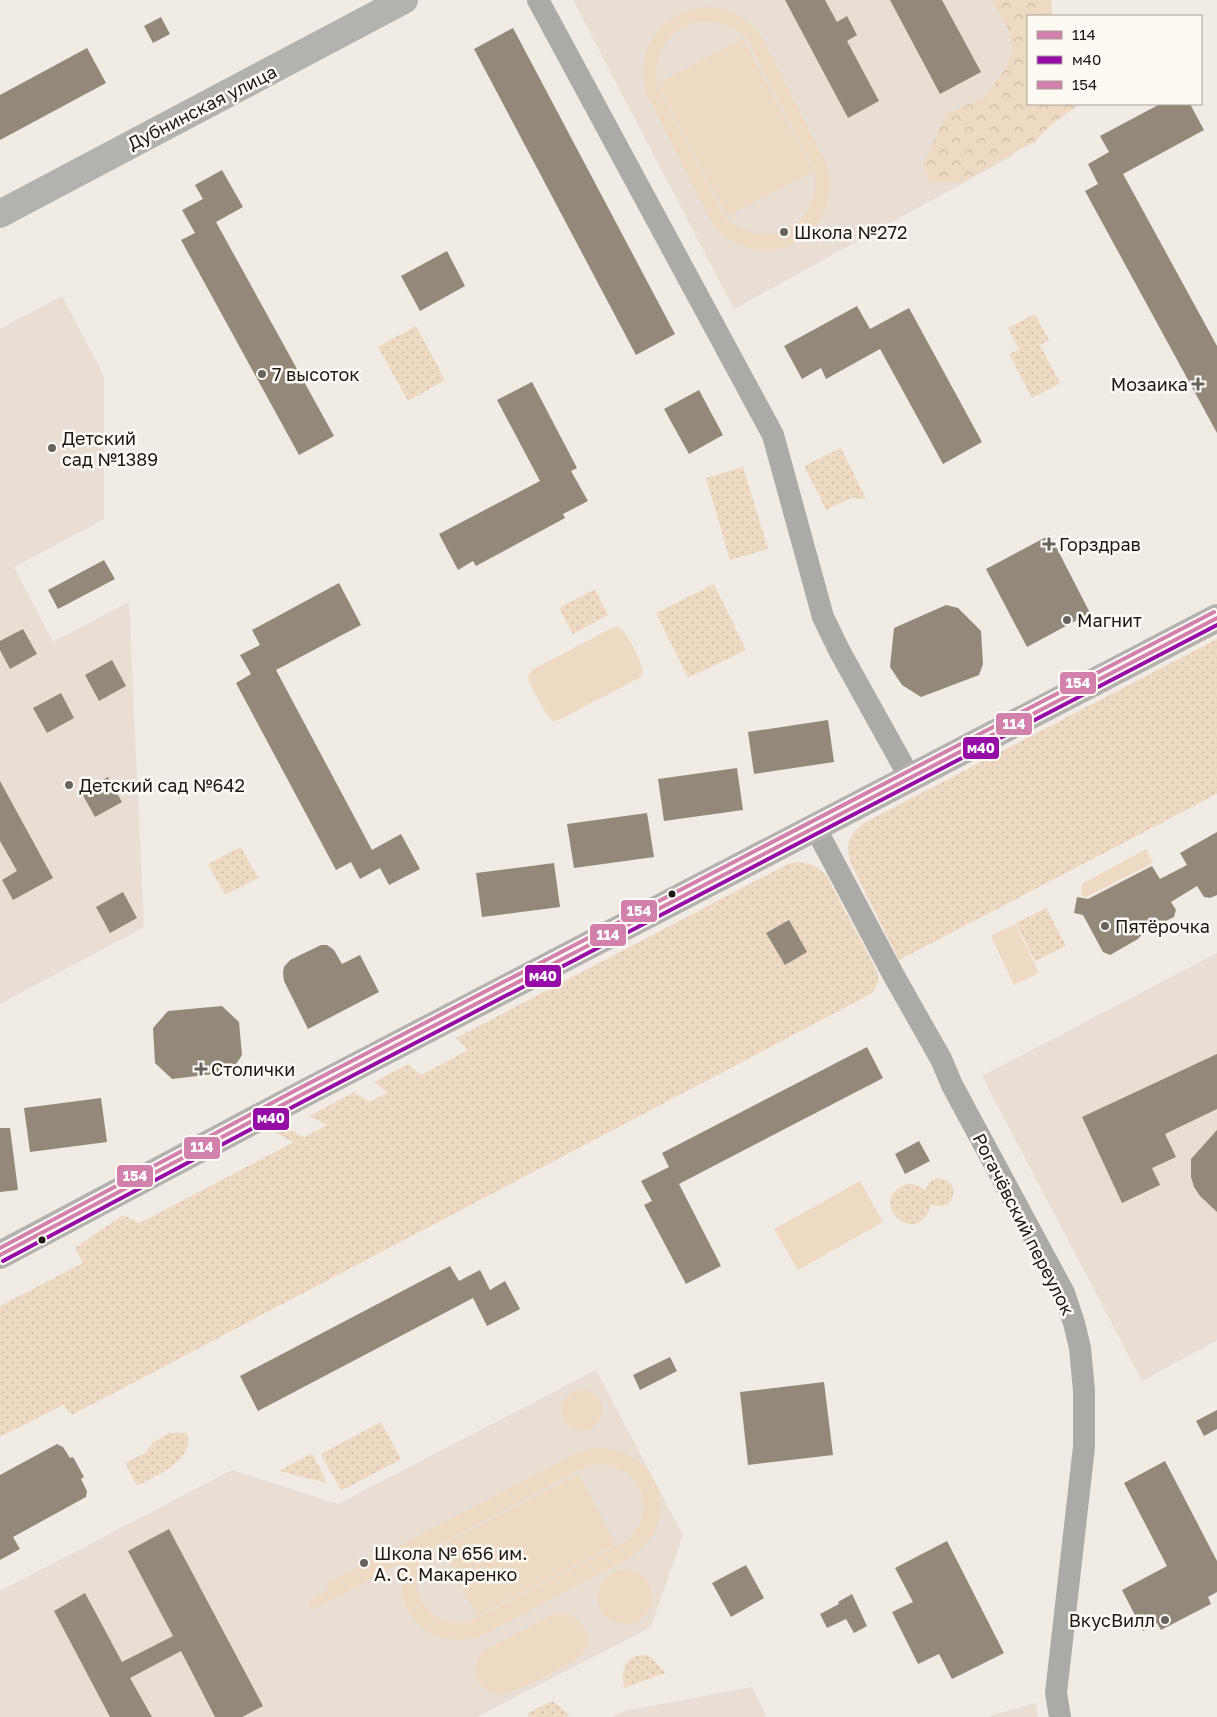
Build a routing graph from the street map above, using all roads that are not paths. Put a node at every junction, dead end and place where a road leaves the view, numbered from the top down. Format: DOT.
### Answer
graph roads {
  1 [pos="404,0"];
  2 [pos="538,0"];
  3 [pos="0,214"];
  4 [pos="1217,618"];
  5 [pos="910,778"];
  6 [pos="816,829"];
  7 [pos="0,1256"];
  8 [pos="1060,1717"];
  1 -- 3 [label="street, Дубнинская улица"];
  2 -- 5 [label="street"];
  4 -- 5 [label="street"];
  5 -- 6 [label="street"];
  6 -- 7 [label="street"];
  6 -- 8 [label="street, Рогачёвский переулок"];
}
